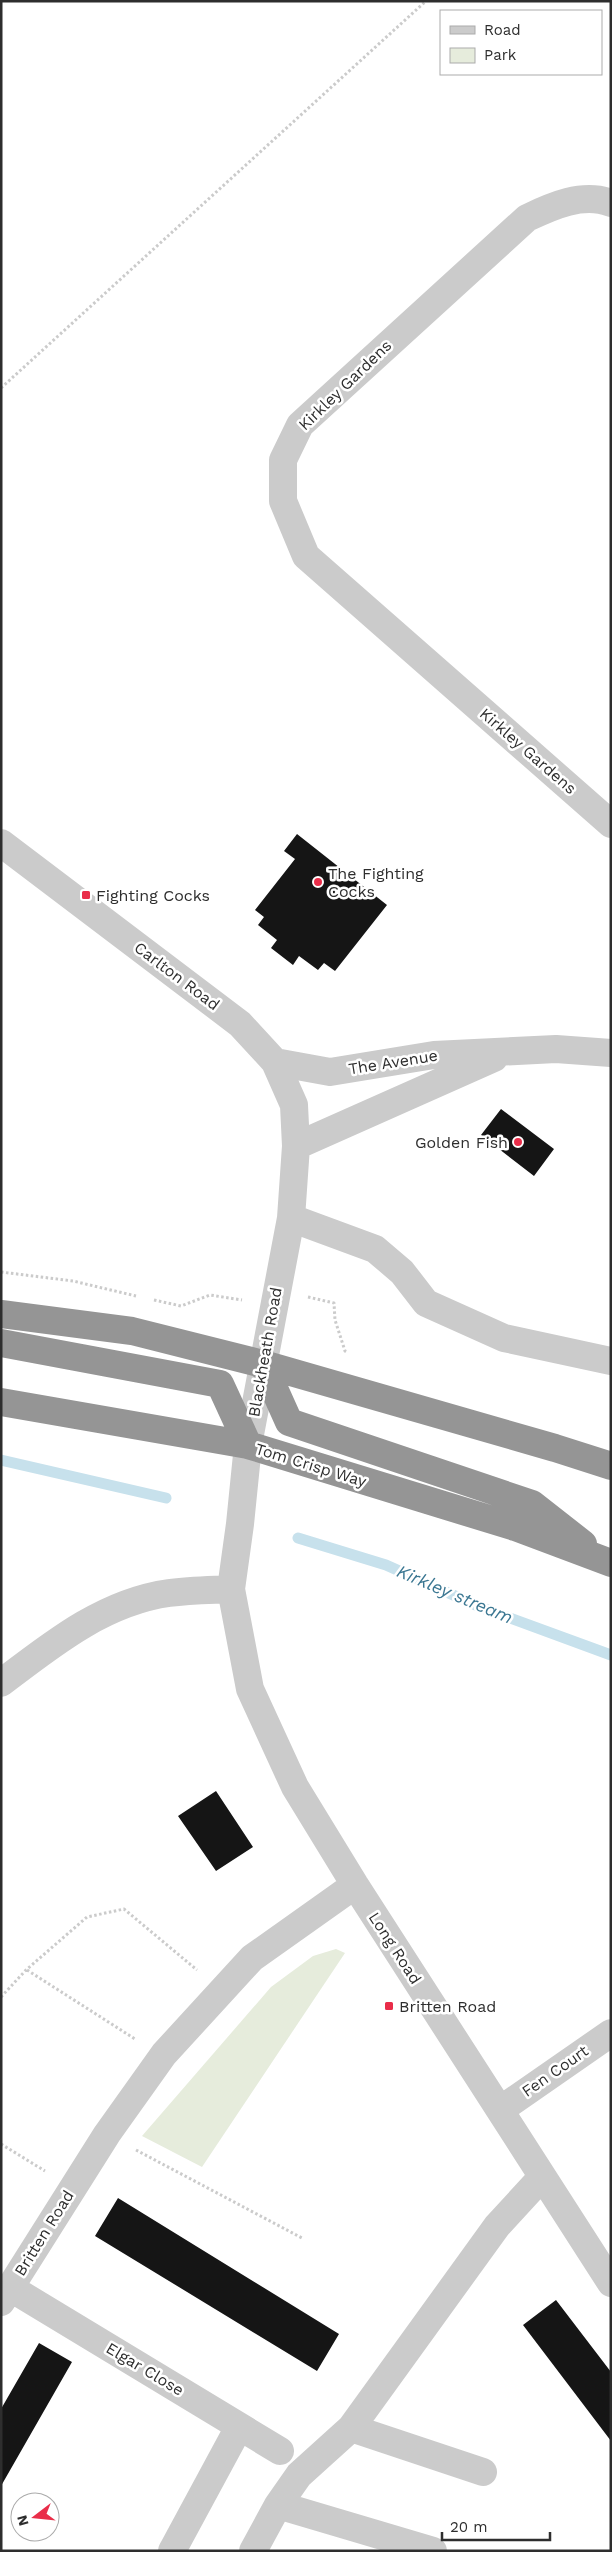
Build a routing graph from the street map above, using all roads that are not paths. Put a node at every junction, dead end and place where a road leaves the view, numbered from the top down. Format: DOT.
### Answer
graph roads {
  1 [pos="611,204"];
  2 [pos="611,824"];
  3 [pos="1,843"];
  4 [pos="512,1050"];
  5 [pos="611,1053"];
  6 [pos="275,1062"];
  7 [pos="296,1146"];
  8 [pos="291,1218"];
  9 [pos="1,1314"];
  10 [pos="1,1343"];
  11 [pos="611,1361"];
  12 [pos="263,1364"];
  13 [pos="1,1402"];
  14 [pos="248,1445"];
  15 [pos="611,1466"];
  16 [pos="609,1562"];
  17 [pos="231,1589"];
  18 [pos="1,1683"];
  19 [pos="354,1885"];
  20 [pos="611,2033"];
  21 [pos="500,2110"];
  22 [pos="542,2177"];
  23 [pos="611,2283"];
  24 [pos="5,2295"];
  25 [pos="240,2427"];
  26 [pos="351,2428"];
  27 [pos="280,2451"];
  28 [pos="483,2472"];
  29 [pos="278,2504"];
  30 [pos="172,2551"];
  31 [pos="253,2551"];
  32 [pos="433,2551"];
  1 -- 2 [label="street, Kirkley Gardens"];
  3 -- 6 [label="street, Carlton Road"];
  4 -- 5 [label="street, The Avenue"];
  4 -- 6 [label="street, The Avenue"];
  4 -- 7 [label="street, The Avenue"];
  6 -- 7 [label="street, Carlton Road"];
  7 -- 8 [label="street, Blackheath Road"];
  8 -- 11 [label="street"];
  8 -- 12 [label="street, Blackheath Road"];
  9 -- 12 [label="highway"];
  10 -- 14 [label="highway"];
  12 -- 14 [label="street, Blackheath Road"];
  12 -- 15 [label="highway"];
  12 -- 16 [label="highway"];
  13 -- 14 [label="highway, Tom Crisp Way"];
  14 -- 16 [label="highway, Tom Crisp Way"];
  14 -- 17 [label="street, Blackheath Road"];
  17 -- 18 [label="street"];
  17 -- 19 [label="street, Long Road"];
  19 -- 21 [label="street, Long Road"];
  19 -- 24 [label="street, Britten Road"];
  20 -- 21 [label="street, Fen Court"];
  21 -- 22 [label="street, Long Road"];
  22 -- 23 [label="street, Long Road"];
  22 -- 26 [label="street"];
  24 -- 25 [label="street, Elgar Close"];
  25 -- 27 [label="street, Elgar Close"];
  25 -- 30 [label="street"];
  26 -- 28 [label="street"];
  26 -- 29 [label="street"];
  29 -- 31 [label="street"];
  29 -- 32 [label="street"];
}
